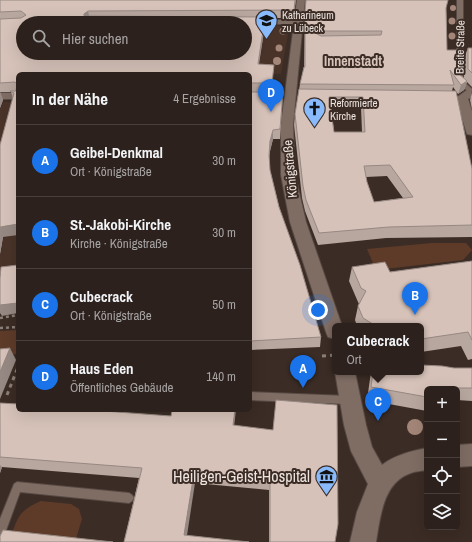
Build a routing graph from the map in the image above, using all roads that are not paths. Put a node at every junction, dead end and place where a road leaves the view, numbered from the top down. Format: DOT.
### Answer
graph roads {
  1 [pos="301,0"];
  2 [pos="460,0"];
  3 [pos="252,22"];
  4 [pos="298,22"];
  5 [pos="0,96"];
  6 [pos="16,96"];
  7 [pos="463,96"];
  8 [pos="472,131"];
  9 [pos="332,323"];
  10 [pos="346,375"];
  11 [pos="252,396"];
  12 [pos="351,401"];
  13 [pos="472,455"];
  14 [pos="460,456"];
  15 [pos="424,459"];
  16 [pos="380,483"];
  17 [pos="129,498"];
  18 [pos="0,532"];
  19 [pos="363,542"];
  1 -- 4 [label="street, Königstraße"];
  2 -- 7 [label="street, Breite Straße"];
  3 -- 4 [label="street"];
  4 -- 9 [label="street, Königstraße"];
  5 -- 6 [label="street"];
  7 -- 8 [label="street, Breite Straße"];
  10 -- 12 [label="street"];
  11 -- 12 [label="lane"];
  12 -- 16 [label="street"];
  13 -- 14 [label="street"];
  15 -- 16 [label="street"];
  16 -- 19 [label="street"];
  17 -- 18 [label="lane"];
}
